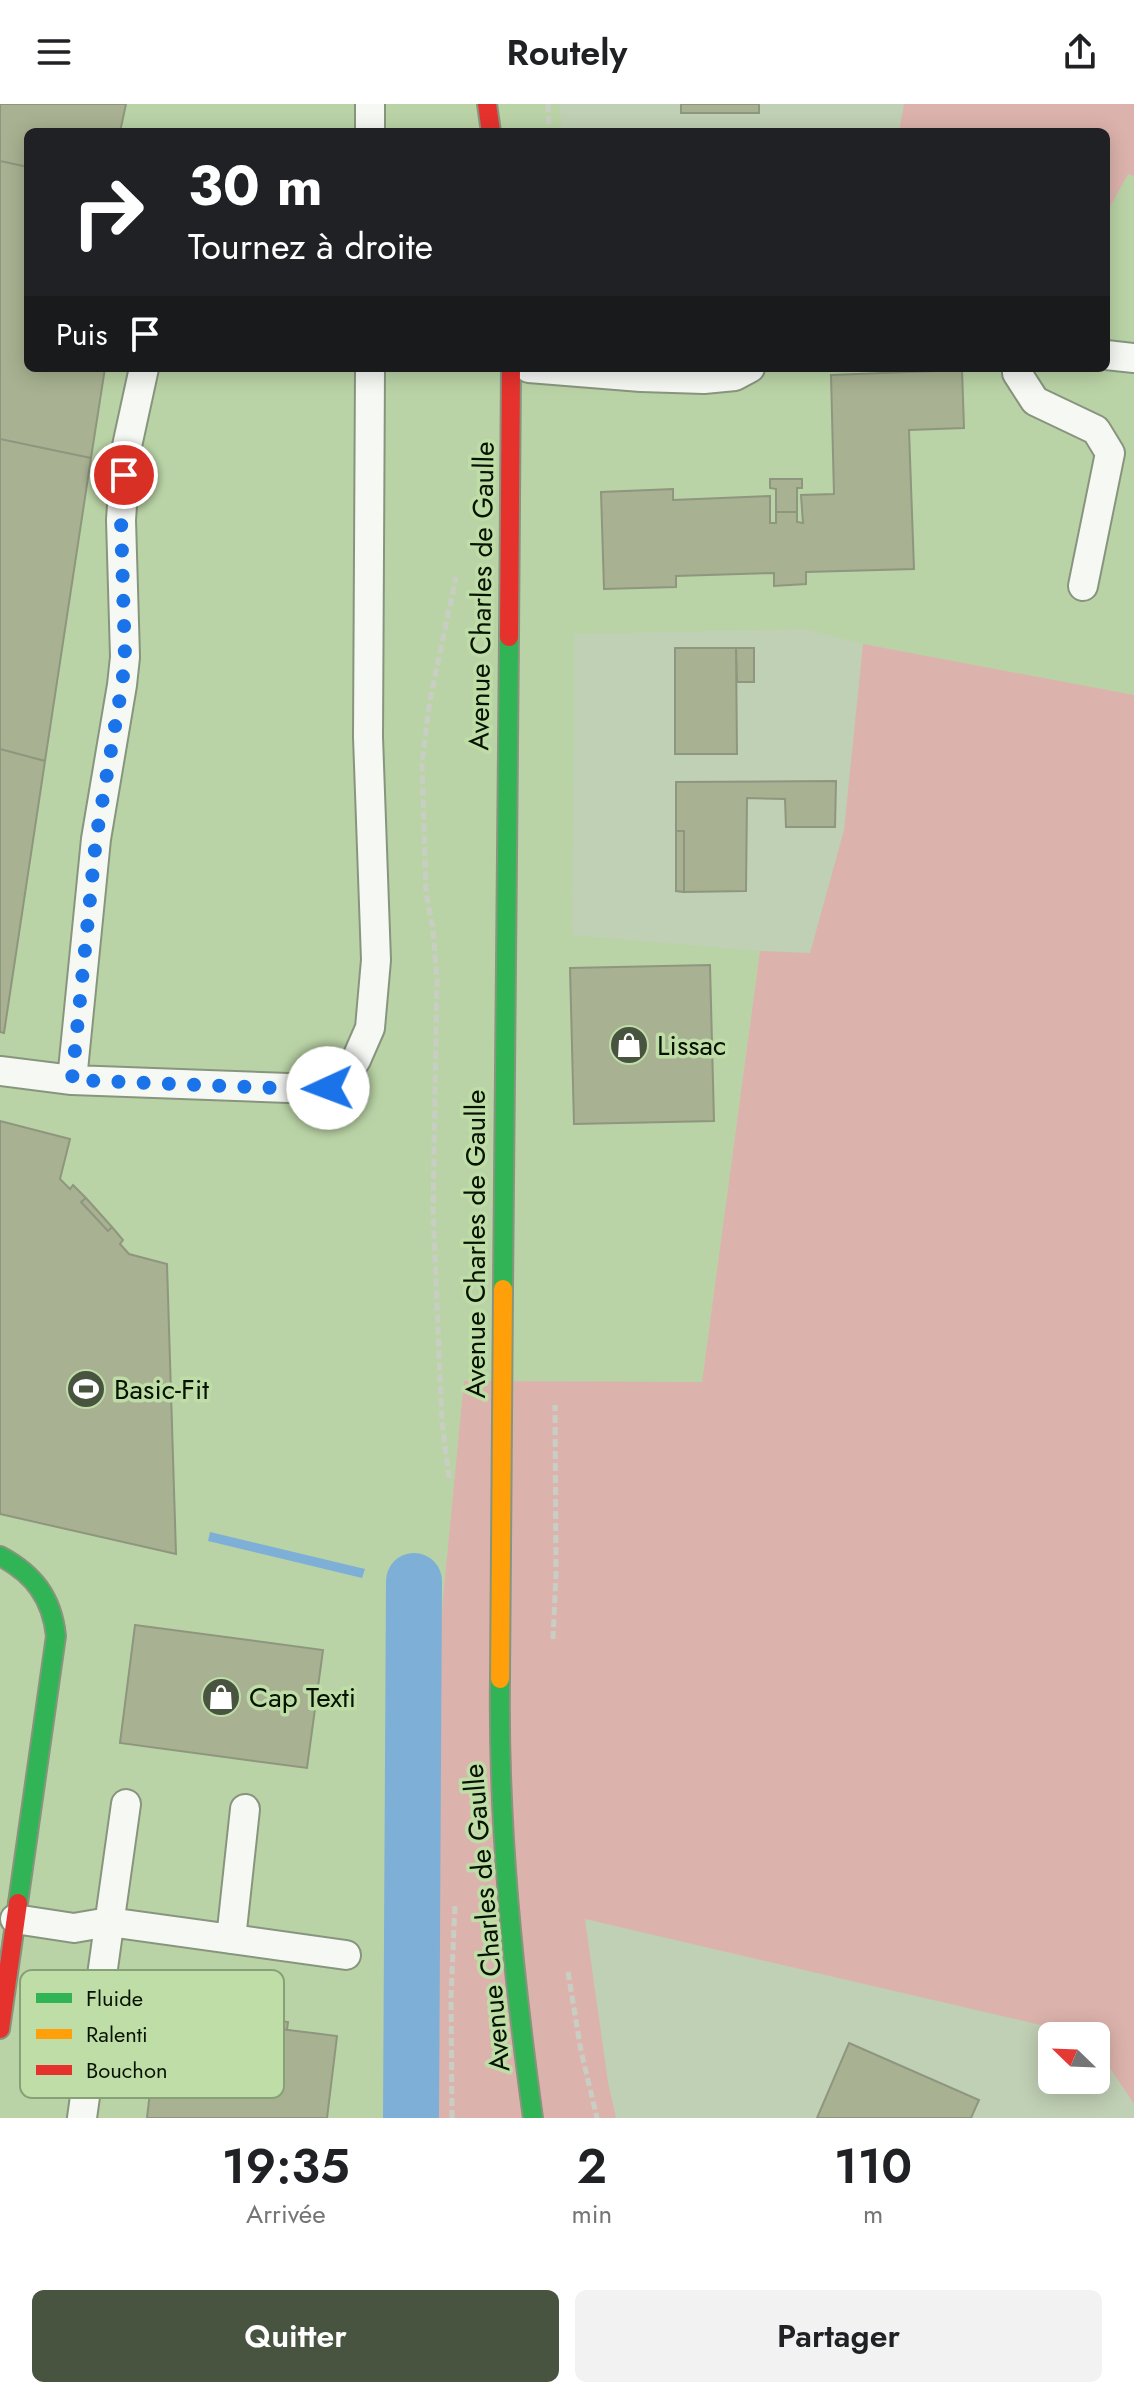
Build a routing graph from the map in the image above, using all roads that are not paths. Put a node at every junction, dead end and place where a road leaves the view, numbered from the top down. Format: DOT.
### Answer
graph roads {
  1 [pos="370,104"];
  2 [pos="487,104"];
  3 [pos="370,128"];
  4 [pos="490,128"];
  5 [pos="1110,355"];
  6 [pos="1134,358"];
  7 [pos="143,372"];
  8 [pos="370,372"];
  9 [pos="511,372"];
  10 [pos="579,372"];
  11 [pos="742,372"];
  12 [pos="1016,372"];
  13 [pos="1083,586"];
  14 [pos="0,1071"];
  15 [pos="72,1080"];
  16 [pos="0,1556"];
  17 [pos="126,1804"];
  18 [pos="245,1809"];
  19 [pos="15,1919"];
  20 [pos="109,1922"];
  21 [pos="231,1939"];
  22 [pos="346,1955"];
  23 [pos="102,1970"];
  24 [pos="0,2029"];
  25 [pos="85,2098"];
  26 [pos="82,2118"];
  27 [pos="533,2118"];
  1 -- 3 [label="lane"];
  2 -- 4 [label="main road"];
  5 -- 6 [label="lane"];
  7 -- 15 [label="lane"];
  8 -- 15 [label="lane"];
  9 -- 27 [label="main road, Avenue Charles de Gaulle"];
  10 -- 11 [label="lane"];
  12 -- 13 [label="lane"];
  14 -- 15 [label="lane"];
  16 -- 19 [label="main road"];
  17 -- 20 [label="lane"];
  18 -- 21 [label="lane"];
  19 -- 20 [label="lane"];
  19 -- 24 [label="main road"];
  20 -- 21 [label="lane"];
  20 -- 23 [label="lane"];
  21 -- 22 [label="lane"];
  25 -- 26 [label="lane"];
}
